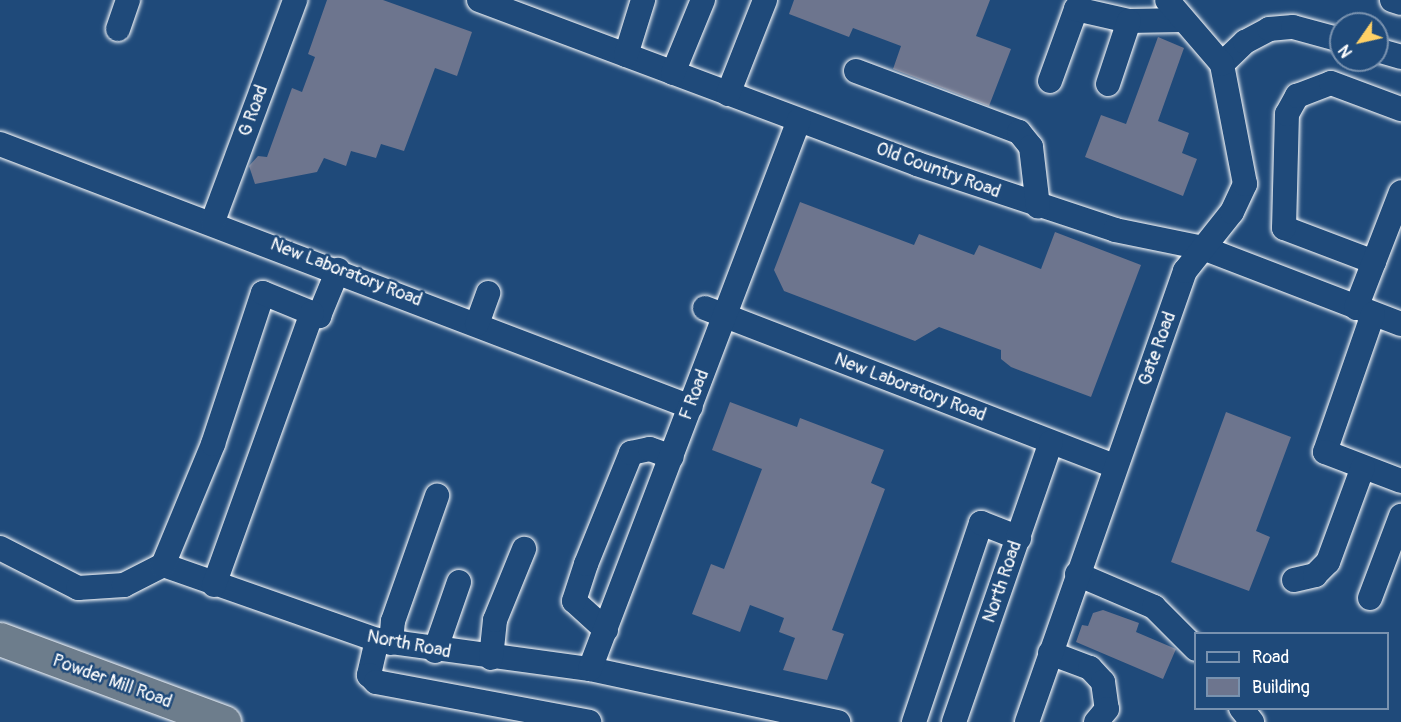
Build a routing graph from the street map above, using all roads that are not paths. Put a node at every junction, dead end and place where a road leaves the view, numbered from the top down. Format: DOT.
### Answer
graph roads {
  1 [pos="128,0"];
  2 [pos="294,0"];
  3 [pos="479,0"];
  4 [pos="644,0"];
  5 [pos="703,0"];
  6 [pos="765,0"];
  7 [pos="1167,0"];
  8 [pos="1392,0"];
  9 [pos="1401,3"];
  10 [pos="1183,20"];
  11 [pos="1129,21"];
  12 [pos="118,29"];
  13 [pos="1329,37"];
  14 [pos="626,55"];
  15 [pos="1222,64"];
  16 [pos="856,71"];
  17 [pos="673,73"];
  18 [pos="1050,81"];
  19 [pos="1108,84"];
  20 [pos="728,93"];
  21 [pos="1401,109"];
  22 [pos="799,120"];
  23 [pos="0,144"];
  24 [pos="1401,192"];
  25 [pos="1038,207"];
  26 [pos="213,221"];
  27 [pos="1203,248"];
  28 [pos="1374,262"];
  29 [pos="338,270"];
  30 [pos="488,293"];
  31 [pos="715,312"];
  32 [pos="312,313"];
  33 [pos="1385,315"];
  34 [pos="477,324"];
  35 [pos="691,407"];
  36 [pos="1051,442"];
  37 [pos="672,457"];
  38 [pos="1115,466"];
  39 [pos="1363,467"];
  40 [pos="1401,481"];
  41 [pos="437,496"];
  42 [pos="1401,516"];
  43 [pos="1019,538"];
  44 [pos="0,548"];
  45 [pos="524,549"];
  46 [pos="163,565"];
  47 [pos="1077,574"];
  48 [pos="1294,580"];
  49 [pos="459,582"];
  50 [pos="214,585"];
  51 [pos="1370,598"];
  52 [pos="606,630"];
  53 [pos="0,639"];
  54 [pos="384,641"];
  55 [pos="1194,647"];
  56 [pos="435,651"];
  57 [pos="1050,653"];
  58 [pos="490,658"];
  59 [pos="590,669"];
  60 [pos="1243,710"];
  61 [pos="1109,715"];
  62 [pos="224,722"];
  63 [pos="589,722"];
  64 [pos="838,722"];
  65 [pos="914,722"];
  66 [pos="954,722"];
  67 [pos="1027,722"];
  68 [pos="1252,722"];
  1 -- 12 [label="lane"];
  2 -- 26 [label="lane, G Road"];
  3 -- 14 [label="lane, Old Country Road"];
  4 -- 14 [label="lane"];
  5 -- 17 [label="lane"];
  6 -- 20 [label="lane"];
  7 -- 10 [label="lane"];
  8 -- 9 [label="lane"];
  10 -- 11 [label="lane"];
  10 -- 15 [label="lane"];
  11 -- 18 [label="lane"];
  11 -- 19 [label="lane"];
  13 -- 15 [label="lane"];
  14 -- 17 [label="lane, Old Country Road"];
  15 -- 27 [label="lane, Gate Road"];
  16 -- 25 [label="lane"];
  17 -- 20 [label="lane, Old Country Road"];
  20 -- 22 [label="lane, Old Country Road"];
  21 -- 28 [label="lane"];
  22 -- 25 [label="lane, Old Country Road"];
  22 -- 31 [label="lane, F Road"];
  23 -- 26 [label="lane, New Laboratory Road"];
  24 -- 28 [label="lane"];
  25 -- 27 [label="lane, Old Country Road"];
  26 -- 29 [label="lane, New Laboratory Road"];
  27 -- 33 [label="lane, Old Country Road"];
  27 -- 38 [label="lane, Gate Road"];
  28 -- 33 [label="lane"];
  29 -- 32 [label="lane"];
  29 -- 34 [label="lane, New Laboratory Road"];
  30 -- 34 [label="lane"];
  31 -- 35 [label="lane, F Road"];
  31 -- 36 [label="lane, New Laboratory Road"];
  32 -- 46 [label="lane"];
  32 -- 50 [label="lane"];
  33 -- 39 [label="lane"];
  34 -- 35 [label="lane, New Laboratory Road"];
  35 -- 37 [label="lane, F Road"];
  36 -- 38 [label="lane, New Laboratory Road"];
  36 -- 43 [label="lane, North Road"];
  37 -- 52 [label="lane, F Road"];
  37 -- 52 [label="lane"];
  38 -- 47 [label="lane, Gate Road"];
  39 -- 40 [label="lane"];
  39 -- 48 [label="lane"];
  41 -- 54 [label="lane"];
  42 -- 51 [label="lane"];
  43 -- 65 [label="lane"];
  43 -- 66 [label="lane, North Road"];
  44 -- 46 [label="lane"];
  45 -- 58 [label="lane"];
  46 -- 50 [label="lane, North Road"];
  47 -- 55 [label="lane"];
  47 -- 57 [label="lane, Gate Road"];
  49 -- 56 [label="lane"];
  50 -- 54 [label="lane, North Road"];
  52 -- 59 [label="lane, F Road"];
  53 -- 62 [label="highway, Powder Mill Road"];
  54 -- 56 [label="lane, North Road"];
  54 -- 63 [label="lane"];
  56 -- 58 [label="lane, North Road"];
  57 -- 61 [label="lane"];
  57 -- 67 [label="lane, Gate Road"];
  58 -- 59 [label="lane, North Road"];
  59 -- 64 [label="lane, North Road"];
  60 -- 68 [label="lane"];
}
